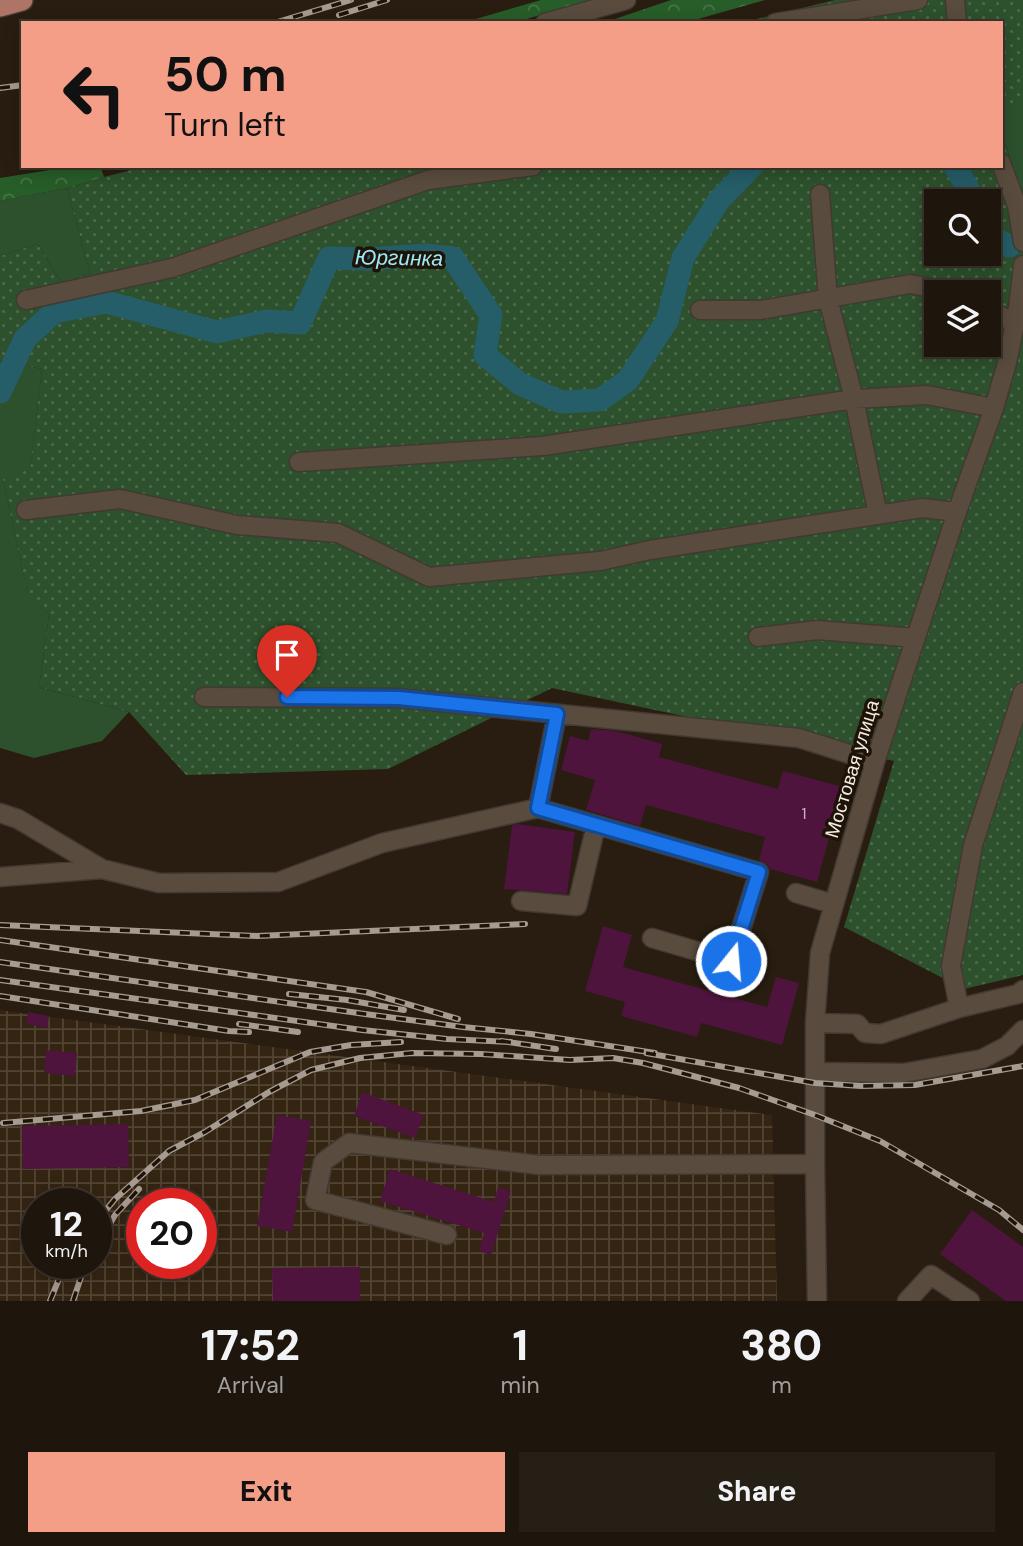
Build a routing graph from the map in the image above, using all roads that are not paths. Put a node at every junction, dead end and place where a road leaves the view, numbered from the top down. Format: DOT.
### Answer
graph roads {
  1 [pos="22,0"];
  2 [pos="626,0"];
  3 [pos="918,0"];
  4 [pos="955,0"];
  5 [pos="0,6"];
  6 [pos="552,21"];
  7 [pos="787,21"];
  8 [pos="957,21"];
  9 [pos="518,168"];
  10 [pos="1003,168"];
  11 [pos="820,194"];
  12 [pos="1023,242"];
  13 [pos="1023,265"];
  14 [pos="924,287"];
  15 [pos="828,299"];
  16 [pos="26,300"];
  17 [pos="700,310"];
  18 [pos="1001,316"];
  19 [pos="1015,323"];
  20 [pos="1015,364"];
  21 [pos="854,399"];
  22 [pos="994,408"];
  23 [pos="299,462"];
  24 [pos="26,510"];
  25 [pos="957,512"];
  26 [pos="878,514"];
  27 [pos="758,637"];
  28 [pos="916,638"];
  29 [pos="1023,692"];
  30 [pos="204,697"];
  31 [pos="557,714"];
  32 [pos="875,762"];
  33 [pos="538,808"];
  34 [pos="0,813"];
  35 [pos="596,825"];
  36 [pos="102,869"];
  37 [pos="0,877"];
  38 [pos="796,893"];
  39 [pos="521,901"];
  40 [pos="833,904"];
  41 [pos="652,939"];
  42 [pos="1023,990"];
  43 [pos="959,1008"];
  44 [pos="815,1023"];
  45 [pos="1023,1030"];
  46 [pos="815,1072"];
  47 [pos="815,1164"];
  48 [pos="447,1235"];
  49 [pos="817,1301"];
  50 [pos="907,1301"];
  51 [pos="970,1301"];
  1 -- 5 [label="main road"];
  2 -- 6 [label="street"];
  3 -- 7 [label="street"];
  4 -- 8 [label="street"];
  9 -- 16 [label="street"];
  10 -- 12 [label="street"];
  11 -- 15 [label="street"];
  13 -- 19 [label="street, Мостовая улица"];
  14 -- 15 [label="street"];
  15 -- 17 [label="street"];
  15 -- 21 [label="street"];
  18 -- 19 [label="street"];
  19 -- 20 [label="street, Мостовая улица"];
  20 -- 22 [label="street, Мостовая улица"];
  21 -- 22 [label="street"];
  21 -- 23 [label="street"];
  21 -- 26 [label="street"];
  22 -- 25 [label="street, Мостовая улица"];
  24 -- 26 [label="street"];
  25 -- 26 [label="street"];
  25 -- 28 [label="street, Мостовая улица"];
  27 -- 28 [label="street"];
  28 -- 32 [label="street, Мостовая улица"];
  29 -- 43 [label="street"];
  30 -- 31 [label="street"];
  31 -- 32 [label="street"];
  31 -- 33 [label="street"];
  32 -- 40 [label="street, Мостовая улица"];
  33 -- 35 [label="street"];
  33 -- 36 [label="street"];
  34 -- 36 [label="street"];
  35 -- 39 [label="street"];
  35 -- 41 [label="street"];
  36 -- 37 [label="street"];
  38 -- 40 [label="street"];
  40 -- 44 [label="street, Мостовая улица"];
  42 -- 43 [label="street"];
  43 -- 44 [label="street"];
  44 -- 46 [label="street, Мостовая улица"];
  45 -- 46 [label="street"];
  46 -- 47 [label="street, Мостовая улица"];
  47 -- 48 [label="street"];
  47 -- 49 [label="street, Мостовая улица"];
  50 -- 51 [label="street"];
}
